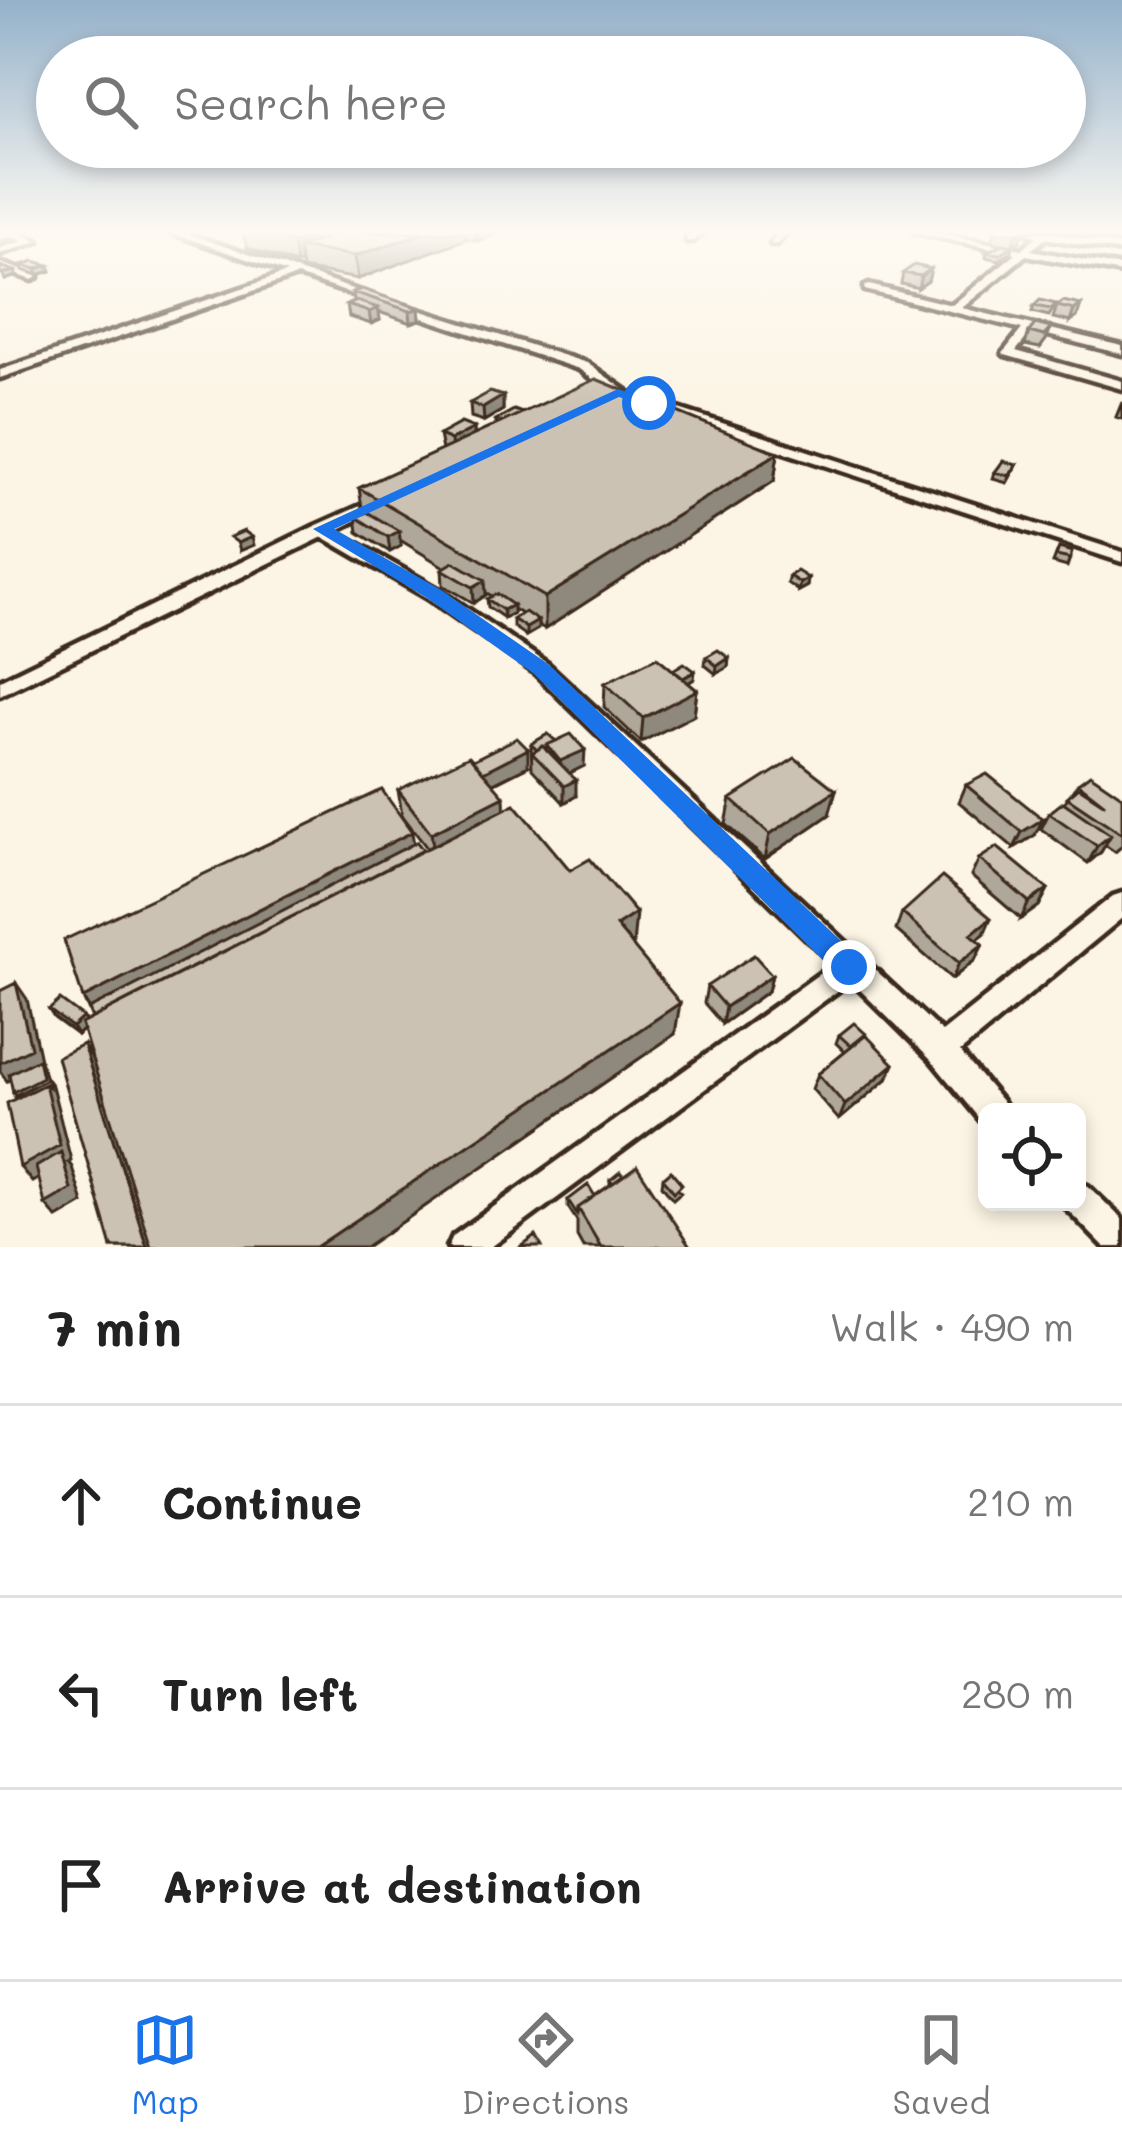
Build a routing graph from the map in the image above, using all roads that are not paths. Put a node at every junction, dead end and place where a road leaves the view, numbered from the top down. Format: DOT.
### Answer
graph roads {
  1 [pos="246,290"];
  2 [pos="349,290"];
  3 [pos="874,290"];
  4 [pos="978,290"];
  5 [pos="954,309"];
  6 [pos="1029,327"];
  7 [pos="1119,346"];
  8 [pos="0,374"];
  9 [pos="1122,385"];
  10 [pos="618,393"];
  11 [pos="597,402"];
  12 [pos="406,490"];
  13 [pos="321,529"];
  14 [pos="1122,556"];
  15 [pos="0,688"];
  16 [pos="1122,903"];
  17 [pos="849,967"];
  18 [pos="940,1050"];
  19 [pos="984,1103"];
  20 [pos="1086,1206"];
  21 [pos="1122,1242"];
  22 [pos="464,1247"];
  1 -- 8 [label="street"];
  2 -- 10 [label="street"];
  3 -- 5 [label="street"];
  4 -- 5 [label="street"];
  5 -- 6 [label="street"];
  6 -- 7 [label="street"];
  6 -- 9 [label="street"];
  10 -- 11 [label="street"];
  10 -- 14 [label="street"];
  12 -- 13 [label="street"];
  13 -- 15 [label="street"];
  13 -- 17 [label="street"];
  16 -- 18 [label="street"];
  17 -- 18 [label="street"];
  17 -- 22 [label="street"];
  18 -- 19 [label="street"];
  20 -- 21 [label="street"];
}
